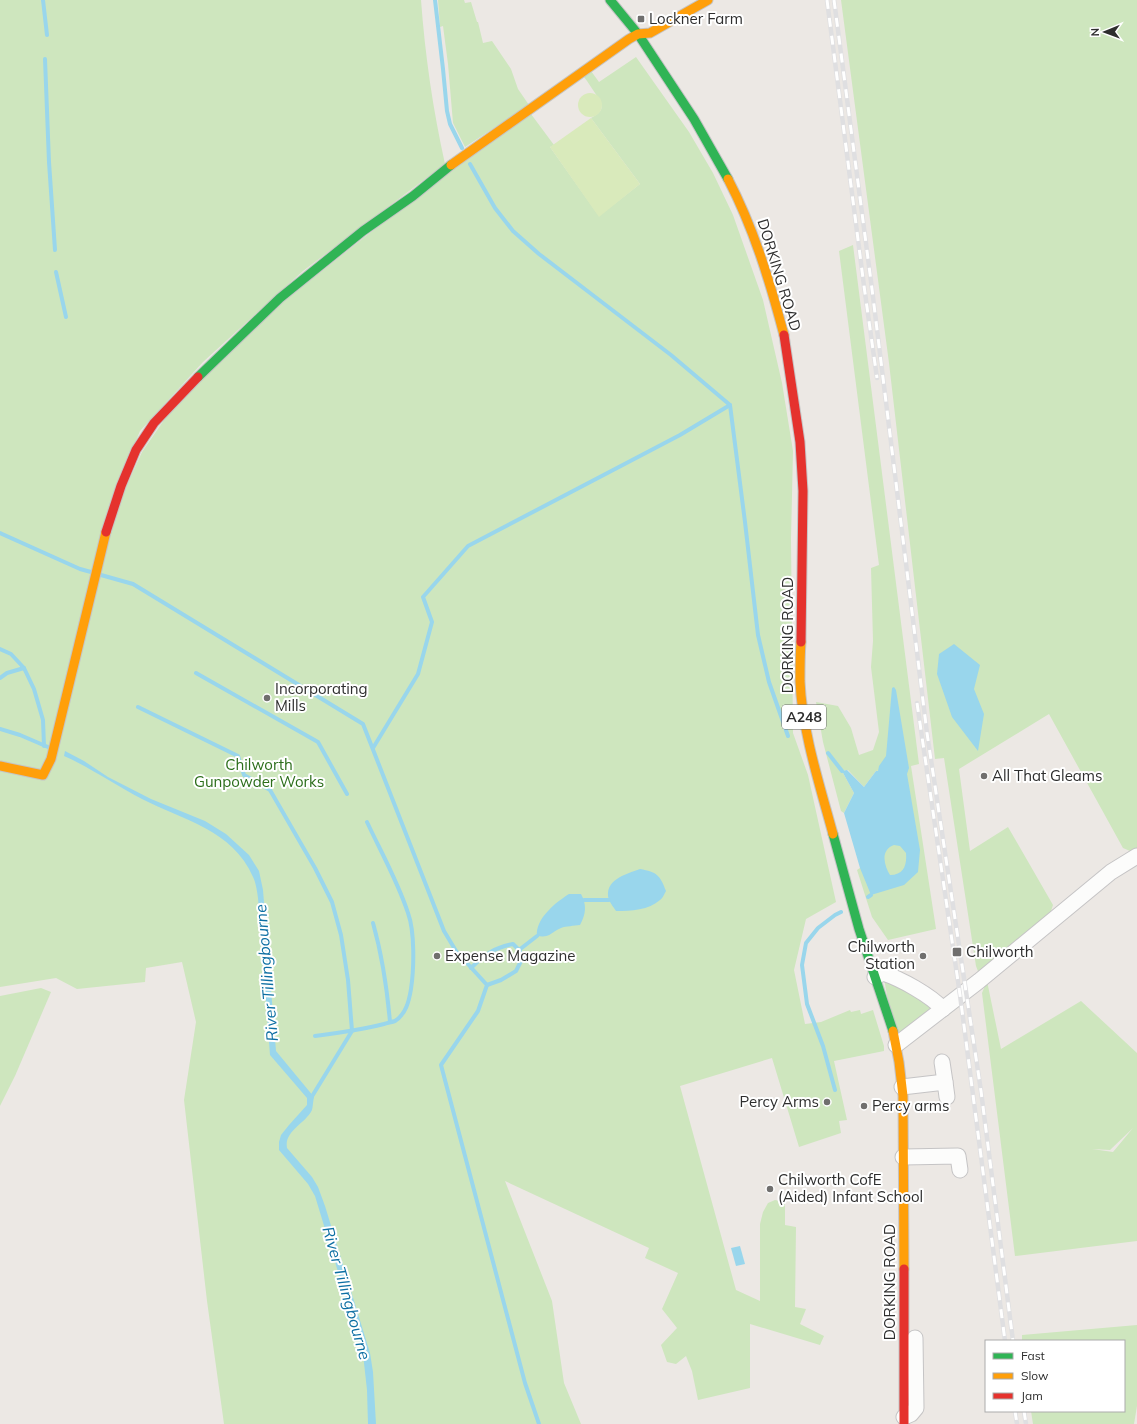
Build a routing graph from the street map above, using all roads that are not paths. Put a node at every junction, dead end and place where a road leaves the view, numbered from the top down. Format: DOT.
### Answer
graph roads {
  1 [pos="610,0"];
  2 [pos="708,0"];
  3 [pos="642,34"];
  4 [pos="0,766"];
  5 [pos="1137,856"];
  6 [pos="875,977"];
  7 [pos="943,1009"];
  8 [pos="896,1045"];
  9 [pos="942,1062"];
  10 [pos="945,1082"];
  11 [pos="902,1087"];
  12 [pos="947,1097"];
  13 [pos="904,1157"];
  14 [pos="958,1158"];
  15 [pos="915,1273"];
  16 [pos="910,1334"];
  17 [pos="904,1420"];
  1 -- 3 [label="main road, DORKING ROAD / A248"];
  2 -- 3 [label="main road"];
  3 -- 4 [label="main road"];
  3 -- 6 [label="main road, DORKING ROAD / A248"];
  5 -- 7 [label="street"];
  6 -- 7 [label="street"];
  6 -- 8 [label="main road, DORKING ROAD / A248"];
  7 -- 8 [label="street"];
  8 -- 11 [label="main road, DORKING ROAD / A248"];
  9 -- 10 [label="street"];
  10 -- 11 [label="street"];
  10 -- 12 [label="street"];
  11 -- 13 [label="main road, DORKING ROAD / A248"];
  13 -- 14 [label="street"];
  13 -- 16 [label="main road, DORKING ROAD / A248"];
  15 -- 16 [label="street"];
  16 -- 17 [label="street"];
}
